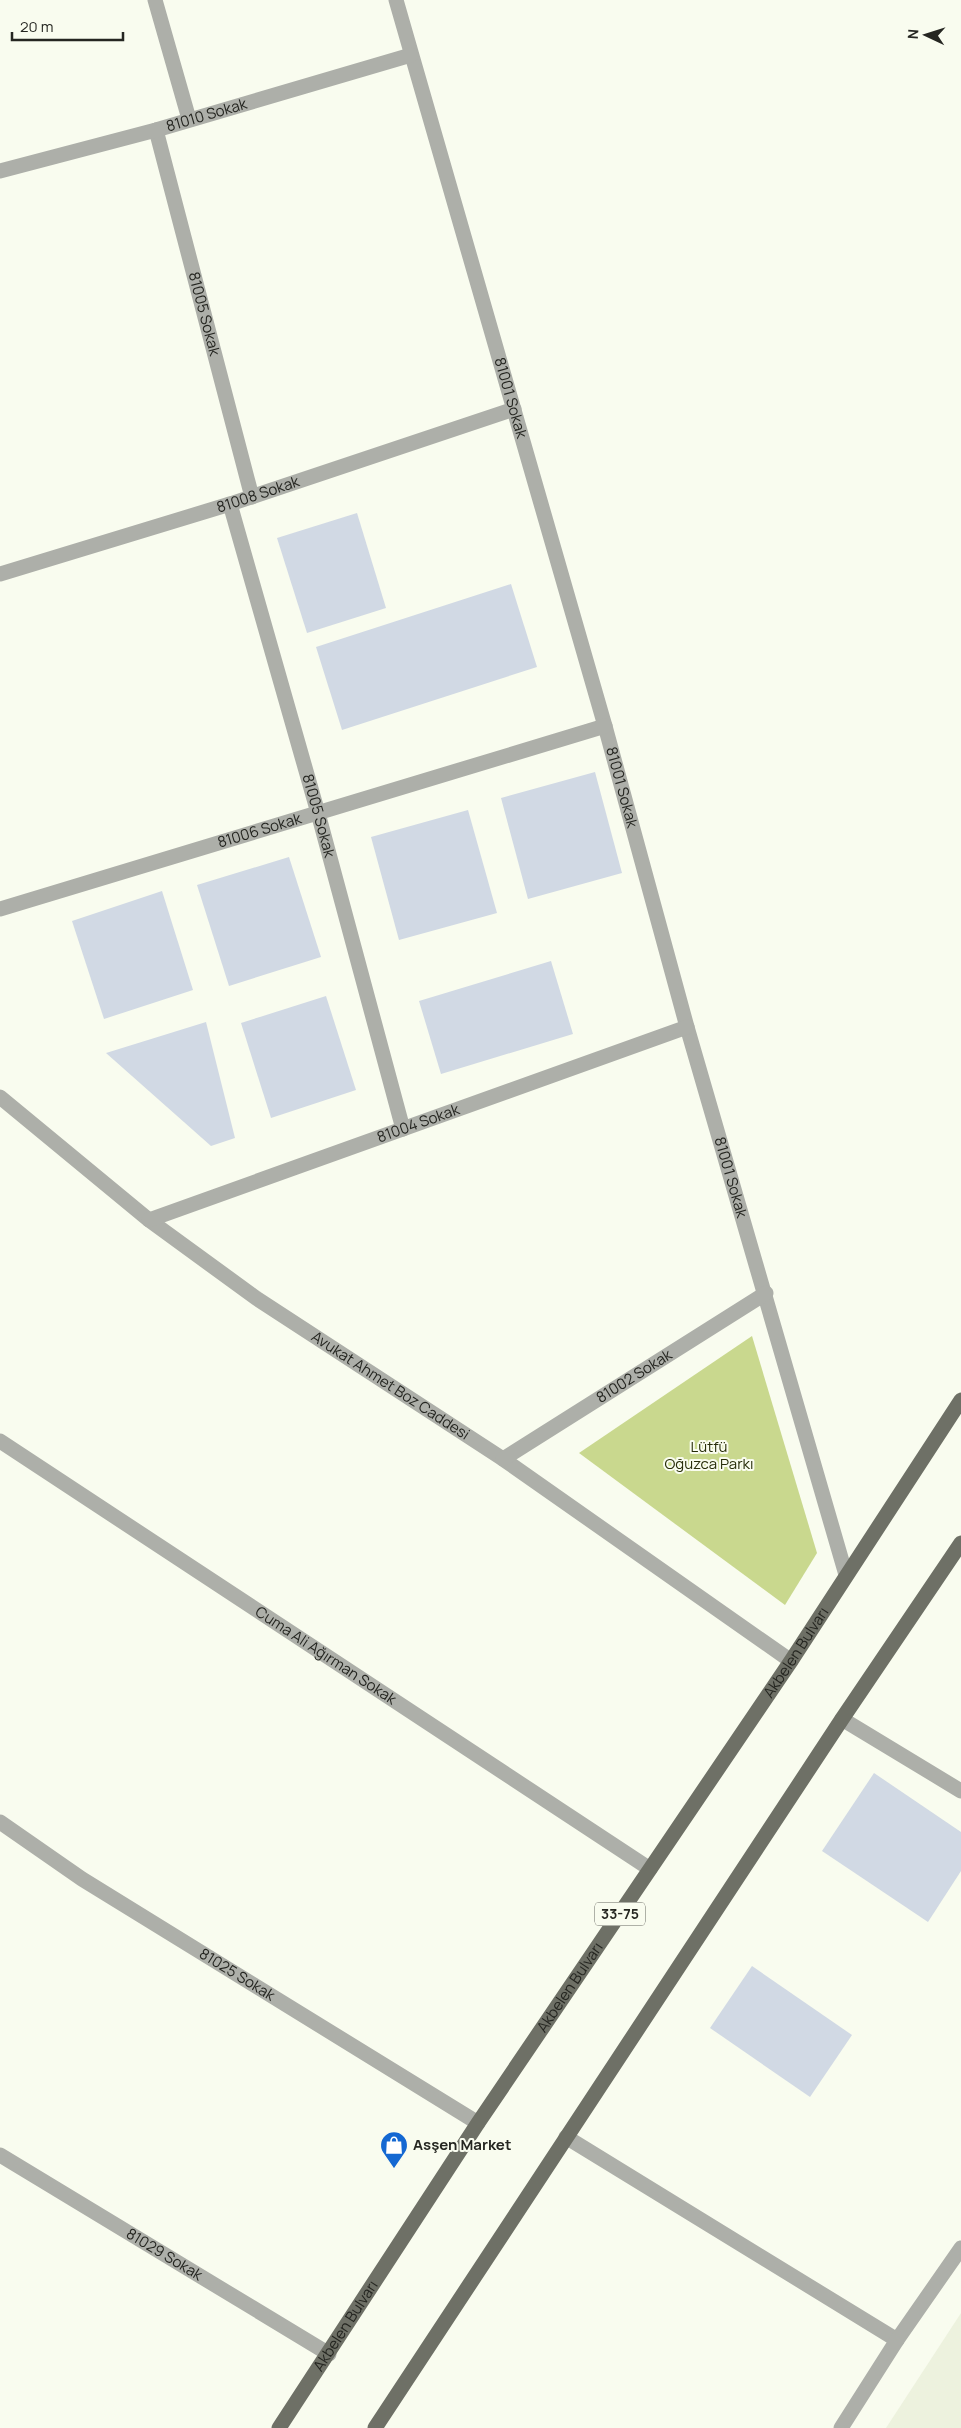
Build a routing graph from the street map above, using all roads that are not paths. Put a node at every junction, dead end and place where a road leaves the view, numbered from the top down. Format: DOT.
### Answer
graph roads {
  1 [pos="155,0"];
  2 [pos="396,0"];
  3 [pos="411,55"];
  4 [pos="188,119"];
  5 [pos="156,130"];
  6 [pos="0,171"];
  7 [pos="514,409"];
  8 [pos="252,497"];
  9 [pos="230,504"];
  10 [pos="0,574"];
  11 [pos="605,726"];
  12 [pos="318,813"];
  13 [pos="0,910"];
  14 [pos="687,1027"];
  15 [pos="0,1097"];
  16 [pos="403,1129"];
  17 [pos="149,1220"];
  18 [pos="766,1292"];
  19 [pos="961,1400"];
  20 [pos="0,1441"];
  21 [pos="503,1459"];
  22 [pos="961,1543"];
  23 [pos="846,1575"];
  24 [pos="791,1661"];
  25 [pos="842,1719"];
  26 [pos="961,1791"];
  27 [pos="0,1822"];
  28 [pos="650,1869"];
  29 [pos="478,2123"];
  30 [pos="566,2137"];
  31 [pos="0,2155"];
  32 [pos="961,2248"];
  33 [pos="897,2340"];
  34 [pos="329,2354"];
  35 [pos="279,2428"];
  36 [pos="375,2428"];
  37 [pos="841,2428"];
  1 -- 4 [label="street"];
  2 -- 3 [label="street, 81001 Sokak"];
  3 -- 4 [label="street, 81010 Sokak"];
  3 -- 7 [label="street, 81001 Sokak"];
  4 -- 5 [label="street, 81010 Sokak"];
  5 -- 6 [label="street, 81010 Sokak"];
  5 -- 8 [label="street, 81005 Sokak"];
  7 -- 8 [label="street, 81008 Sokak"];
  7 -- 11 [label="street, 81001 Sokak"];
  8 -- 9 [label="street, 81008 Sokak"];
  9 -- 10 [label="street, 81008 Sokak"];
  9 -- 12 [label="street, 81005 Sokak"];
  11 -- 12 [label="street, 81006 Sokak"];
  11 -- 14 [label="street, 81001 Sokak"];
  12 -- 13 [label="street, 81006 Sokak"];
  12 -- 16 [label="street, 81005 Sokak"];
  14 -- 16 [label="street, 81004 Sokak"];
  14 -- 18 [label="street, 81001 Sokak"];
  15 -- 17 [label="street, Avukat Ahmet Boz Caddesi"];
  16 -- 17 [label="street, 81004 Sokak"];
  17 -- 21 [label="street, Avukat Ahmet Boz Caddesi"];
  18 -- 21 [label="street, 81002 Sokak"];
  18 -- 23 [label="street, 81001 Sokak"];
  19 -- 23 [label="main road, Akbelen Bulvarı / 33-75"];
  20 -- 28 [label="street, Cuma Ali Ağırman Sokak"];
  21 -- 24 [label="street, Avukat Ahmet Boz Caddesi"];
  22 -- 25 [label="main road"];
  23 -- 24 [label="main road, Akbelen Bulvarı / 33-75"];
  24 -- 28 [label="main road, Akbelen Bulvarı / 33-75"];
  25 -- 26 [label="street"];
  25 -- 30 [label="main road"];
  27 -- 29 [label="street, 81025 Sokak"];
  28 -- 29 [label="main road, Akbelen Bulvarı / 33-75"];
  29 -- 34 [label="main road, Akbelen Bulvarı / 33-75"];
  30 -- 33 [label="street"];
  30 -- 36 [label="main road"];
  31 -- 34 [label="street, 81029 Sokak"];
  32 -- 33 [label="street"];
  33 -- 37 [label="street"];
  34 -- 35 [label="main road, Akbelen Bulvarı / 33-75"];
}
